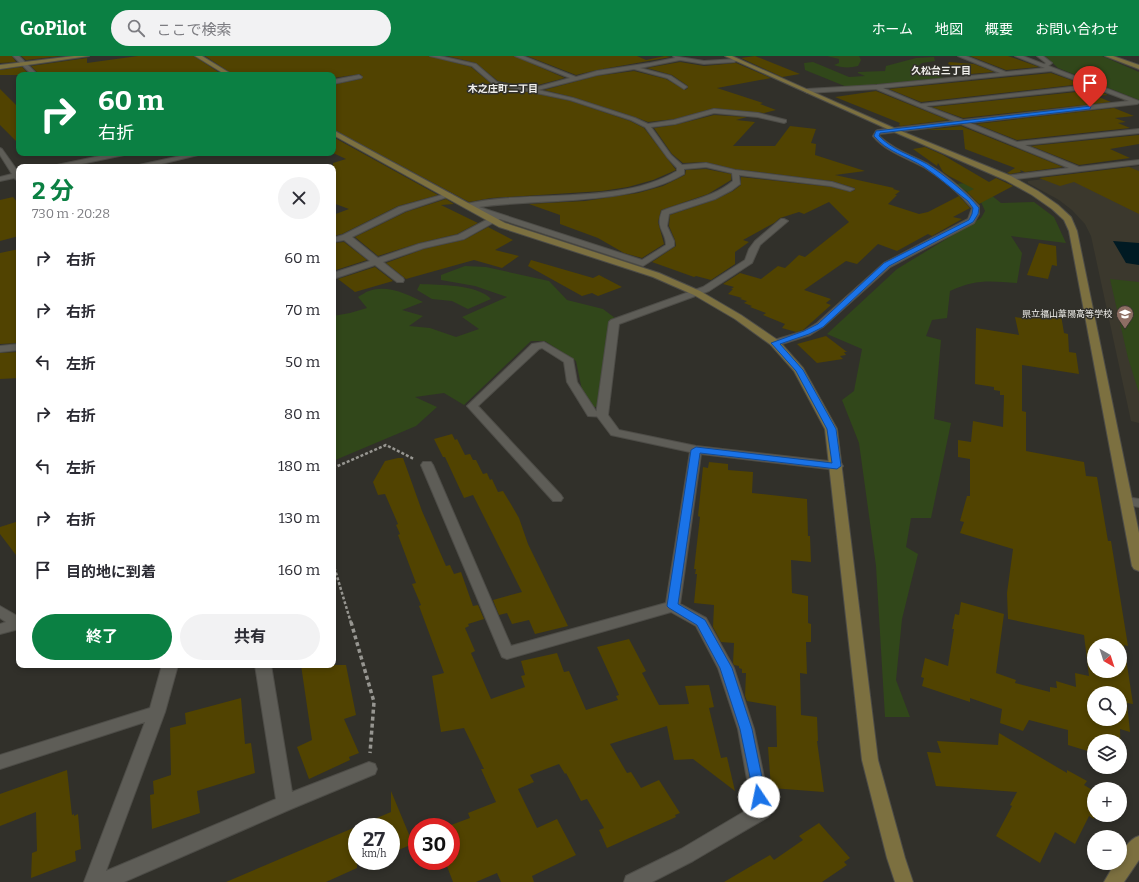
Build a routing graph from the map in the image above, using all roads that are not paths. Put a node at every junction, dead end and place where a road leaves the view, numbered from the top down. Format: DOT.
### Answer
graph roads {
  1 [pos="16,56"];
  2 [pos="86,56"];
  3 [pos="198,56"];
  4 [pos="433,56"];
  5 [pos="518,56"];
  6 [pos="961,56"];
  7 [pos="1018,56"];
  8 [pos="1040,56"];
  9 [pos="1108,56"];
  10 [pos="448,57"];
  11 [pos="678,57"];
  12 [pos="731,58"];
  13 [pos="23,64"];
  14 [pos="1045,66"];
  15 [pos="0,67"];
  16 [pos="630,67"];
  17 [pos="1139,67"];
  18 [pos="1053,69"];
  19 [pos="32,72"];
  20 [pos="225,72"];
  21 [pos="1006,74"];
  22 [pos="359,77"];
  23 [pos="574,78"];
  24 [pos="336,81"];
  25 [pos="1097,86"];
  26 [pos="684,87"];
  27 [pos="877,87"];
  28 [pos="529,91"];
  29 [pos="807,91"];
  30 [pos="1138,102"];
  31 [pos="921,104"];
  32 [pos="784,121"];
  33 [pos="964,122"];
  34 [pos="647,126"];
  35 [pos="894,130"];
  36 [pos="1139,131"];
  37 [pos="336,134"];
  38 [pos="1017,144"];
  39 [pos="0,150"];
  40 [pos="172,156"];
  41 [pos="131,160"];
  42 [pos="1139,162"];
  43 [pos="89,164"];
  44 [pos="680,167"];
  45 [pos="1077,170"];
  46 [pos="735,172"];
  47 [pos="16,174"];
  48 [pos="16,177"];
  49 [pos="0,178"];
  50 [pos="1008,178"];
  51 [pos="850,190"];
  52 [pos="449,195"];
  53 [pos="469,206"];
  54 [pos="496,218"];
  55 [pos="784,221"];
  56 [pos="346,237"];
  57 [pos="336,239"];
  58 [pos="377,262"];
  59 [pos="336,275"];
  60 [pos="400,280"];
  61 [pos="697,293"];
  62 [pos="775,343"];
  63 [pos="16,347"];
  64 [pos="0,349"];
  65 [pos="602,415"];
  66 [pos="696,450"];
  67 [pos="427,465"];
  68 [pos="837,466"];
  69 [pos="557,498"];
  70 [pos="1126,501"];
  71 [pos="1139,503"];
  72 [pos="1139,566"];
  73 [pos="673,606"];
  74 [pos="0,611"];
  75 [pos="16,622"];
  76 [pos="16,625"];
  77 [pos="0,629"];
  78 [pos="169,668"];
  79 [pos="263,668"];
  80 [pos="157,712"];
  81 [pos="0,762"];
  82 [pos="369,769"];
  83 [pos="285,803"];
  84 [pos="1139,844"];
  85 [pos="93,882"];
  86 [pos="103,882"];
  87 [pos="633,882"];
  88 [pos="904,882"];
  89 [pos="1114,882"];
  1 -- 13 [label="street"];
  2 -- 13 [label="street"];
  3 -- 20 [label="street"];
  4 -- 10 [label="street"];
  5 -- 23 [label="street"];
  6 -- 21 [label="street"];
  7 -- 14 [label="street"];
  8 -- 14 [label="street"];
  9 -- 17 [label="street"];
  10 -- 28 [label="street"];
  11 -- 12 [label="street"];
  11 -- 16 [label="street"];
  12 -- 29 [label="street"];
  13 -- 15 [label="street"];
  13 -- 19 [label="street"];
  14 -- 18 [label="street"];
  16 -- 23 [label="street"];
  16 -- 26 [label="street"];
  18 -- 21 [label="street"];
  18 -- 25 [label="street"];
  21 -- 27 [label="street"];
  22 -- 24 [label="street"];
  23 -- 28 [label="street"];
  25 -- 30 [label="street"];
  25 -- 31 [label="street"];
  27 -- 29 [label="street"];
  27 -- 31 [label="street"];
  28 -- 34 [label="street"];
  29 -- 35 [label="street"];
  30 -- 33 [label="street"];
  31 -- 33 [label="street"];
  32 -- 34 [label="street"];
  33 -- 35 [label="street"];
  33 -- 38 [label="street"];
  34 -- 44 [label="street"];
  35 -- 50 [label="street"];
  35 -- 62 [label="street"];
  36 -- 38 [label="street"];
  37 -- 52 [label="street"];
  38 -- 45 [label="street"];
  39 -- 47 [label="street"];
  40 -- 41 [label="street"];
  41 -- 43 [label="street"];
  42 -- 45 [label="street"];
  44 -- 46 [label="street"];
  44 -- 53 [label="street"];
  45 -- 50 [label="street"];
  46 -- 51 [label="street"];
  46 -- 54 [label="street"];
  48 -- 49 [label="street"];
  50 -- 70 [label="street"];
  52 -- 53 [label="street"];
  52 -- 56 [label="street"];
  53 -- 54 [label="street"];
  54 -- 58 [label="street"];
  54 -- 61 [label="street"];
  55 -- 61 [label="street"];
  56 -- 57 [label="street"];
  56 -- 58 [label="street"];
  58 -- 59 [label="street"];
  58 -- 60 [label="street"];
  61 -- 62 [label="street"];
  61 -- 65 [label="street"];
  62 -- 68 [label="street"];
  63 -- 64 [label="street"];
  65 -- 66 [label="street"];
  65 -- 69 [label="street"];
  66 -- 68 [label="street"];
  66 -- 73 [label="street"];
  67 -- 73 [label="street"];
  68 -- 88 [label="street"];
  70 -- 71 [label="street"];
  70 -- 72 [label="street"];
  73 -- 87 [label="street"];
  74 -- 75 [label="street"];
  76 -- 77 [label="street"];
  78 -- 80 [label="street"];
  79 -- 83 [label="street"];
  80 -- 81 [label="street"];
  80 -- 85 [label="street"];
  82 -- 83 [label="street"];
  83 -- 86 [label="street"];
  84 -- 89 [label="street"];
}
